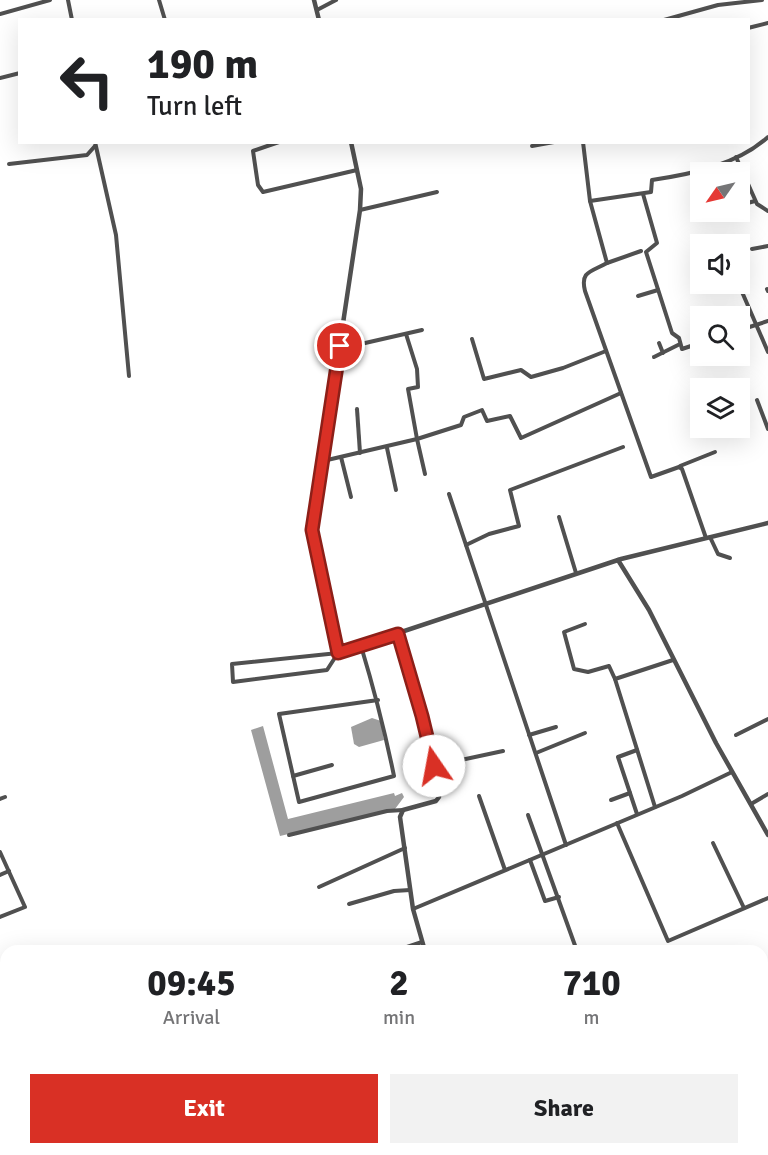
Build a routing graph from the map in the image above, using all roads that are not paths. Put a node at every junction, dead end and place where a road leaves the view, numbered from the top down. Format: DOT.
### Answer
graph roads {
  1 [pos="50,0"];
  2 [pos="68,0"];
  3 [pos="159,0"];
  4 [pos="314,0"];
  5 [pos="336,0"];
  6 [pos="762,0"];
  7 [pos="316,10"];
  8 [pos="0,14"];
  9 [pos="72,18"];
  10 [pos="164,18"];
  11 [pos="318,18"];
  12 [pos="671,18"];
  13 [pos="768,23"];
  14 [pos="750,28"];
  15 [pos="18,74"];
  16 [pos="0,78"];
  17 [pos="768,137"];
  18 [pos="95,144"];
  19 [pos="273,144"];
  20 [pos="351,144"];
  21 [pos="543,144"];
  22 [pos="583,144"];
  23 [pos="532,146"];
  24 [pos="736,157"];
  25 [pos="9,164"];
  26 [pos="357,170"];
  27 [pos="437,192"];
  28 [pos="643,193"];
  29 [pos="590,201"];
  30 [pos="755,201"];
  31 [pos="750,202"];
  32 [pos="360,210"];
  33 [pos="768,211"];
  34 [pos="768,246"];
  35 [pos="752,249"];
  36 [pos="641,251"];
  37 [pos="607,263"];
  38 [pos="658,290"];
  39 [pos="743,294"];
  40 [pos="638,296"];
  41 [pos="768,321"];
  42 [pos="755,325"];
  43 [pos="750,327"];
  44 [pos="422,330"];
  45 [pos="406,334"];
  46 [pos="472,339"];
  47 [pos="659,343"];
  48 [pos="681,344"];
  49 [pos="340,346"];
  50 [pos="690,346"];
  51 [pos="606,351"];
  52 [pos="768,352"];
  53 [pos="663,353"];
  54 [pos="654,357"];
  55 [pos="129,376"];
  56 [pos="621,393"];
  57 [pos="757,400"];
  58 [pos="357,409"];
  59 [pos="768,429"];
  60 [pos="417,439"];
  61 [pos="623,447"];
  62 [pos="387,448"];
  63 [pos="715,452"];
  64 [pos="360,453"];
  65 [pos="341,457"];
  66 [pos="323,461"];
  67 [pos="679,467"];
  68 [pos="425,474"];
  69 [pos="396,490"];
  70 [pos="449,494"];
  71 [pos="351,497"];
  72 [pos="559,517"];
  73 [pos="768,523"];
  74 [pos="708,538"];
  75 [pos="466,545"];
  76 [pos="730,558"];
  77 [pos="618,560"];
  78 [pos="576,573"];
  79 [pos="486,602"];
  80 [pos="585,624"];
  81 [pos="398,634"];
  82 [pos="361,646"];
  83 [pos="338,653"];
  84 [pos="673,660"];
  85 [pos="615,679"];
  86 [pos="378,700"];
  87 [pos="768,719"];
  88 [pos="556,727"];
  89 [pos="585,733"];
  90 [pos="529,735"];
  91 [pos="736,735"];
  92 [pos="637,750"];
  93 [pos="503,751"];
  94 [pos="536,753"];
  95 [pos="332,765"];
  96 [pos="434,766"];
  97 [pos="732,772"];
  98 [pos="293,776"];
  99 [pos="630,793"];
  100 [pos="768,794"];
  101 [pos="479,795"];
  102 [pos="611,800"];
  103 [pos="751,804"];
  104 [pos="655,807"];
  105 [pos="403,810"];
  106 [pos="637,814"];
  107 [pos="528,815"];
  108 [pos="618,823"];
  109 [pos="290,835"];
  110 [pos="768,835"];
  111 [pos="713,843"];
  112 [pos="566,845"];
  113 [pos="405,848"];
  114 [pos="0,852"];
  115 [pos="542,855"];
  116 [pos="530,860"];
  117 [pos="505,870"];
  118 [pos="9,871"];
  119 [pos="0,875"];
  120 [pos="319,887"];
  121 [pos="410,891"];
  122 [pos="559,897"];
  123 [pos="768,898"];
  124 [pos="350,904"];
  125 [pos="744,908"];
  126 [pos="413,909"];
  127 [pos="0,918"];
  128 [pos="422,942"];
  129 [pos="413,945"];
  130 [pos="423,945"];
  131 [pos="575,945"];
  1 -- 8 [label="street"];
  2 -- 9 [label="street"];
  3 -- 10 [label="street"];
  4 -- 7 [label="street"];
  5 -- 7 [label="street"];
  6 -- 12 [label="street"];
  7 -- 11 [label="street"];
  13 -- 14 [label="street"];
  15 -- 16 [label="street"];
  17 -- 24 [label="street"];
  18 -- 25 [label="street"];
  18 -- 55 [label="street"];
  19 -- 26 [label="street"];
  20 -- 26 [label="street"];
  21 -- 23 [label="street"];
  22 -- 29 [label="street"];
  24 -- 28 [label="street"];
  24 -- 30 [label="street"];
  26 -- 32 [label="street"];
  27 -- 32 [label="street"];
  28 -- 29 [label="street"];
  28 -- 38 [label="street"];
  29 -- 37 [label="street"];
  30 -- 31 [label="street"];
  30 -- 33 [label="street"];
  32 -- 49 [label="street"];
  34 -- 35 [label="street"];
  36 -- 37 [label="street"];
  37 -- 51 [label="street"];
  38 -- 40 [label="street"];
  38 -- 48 [label="street"];
  39 -- 42 [label="street"];
  41 -- 42 [label="street"];
  42 -- 43 [label="street"];
  42 -- 52 [label="street"];
  44 -- 45 [label="street"];
  45 -- 49 [label="street"];
  45 -- 60 [label="street"];
  46 -- 51 [label="street"];
  47 -- 53 [label="street"];
  48 -- 50 [label="street"];
  48 -- 53 [label="street"];
  49 -- 66 [label="street"];
  51 -- 56 [label="street"];
  53 -- 54 [label="street"];
  56 -- 60 [label="street"];
  56 -- 67 [label="street"];
  57 -- 59 [label="street"];
  58 -- 64 [label="street"];
  60 -- 62 [label="street"];
  60 -- 68 [label="street"];
  61 -- 75 [label="street"];
  62 -- 64 [label="street"];
  62 -- 69 [label="street"];
  63 -- 67 [label="street"];
  64 -- 65 [label="street"];
  65 -- 66 [label="street"];
  65 -- 71 [label="street"];
  66 -- 83 [label="street"];
  67 -- 74 [label="street"];
  70 -- 75 [label="street"];
  72 -- 78 [label="street"];
  73 -- 74 [label="street"];
  74 -- 76 [label="street"];
  74 -- 77 [label="street"];
  75 -- 79 [label="street"];
  77 -- 78 [label="street"];
  77 -- 84 [label="street"];
  78 -- 79 [label="street"];
  79 -- 81 [label="street"];
  79 -- 90 [label="street"];
  80 -- 85 [label="street"];
  81 -- 82 [label="street"];
  81 -- 96 [label="street"];
  82 -- 83 [label="street"];
  82 -- 86 [label="street"];
  83 -- 83 [label="street"];
  84 -- 85 [label="street"];
  84 -- 97 [label="street"];
  85 -- 92 [label="street"];
  86 -- 98 [label="street"];
  86 -- 98 [label="street"];
  87 -- 91 [label="street"];
  88 -- 90 [label="street"];
  89 -- 94 [label="street"];
  90 -- 94 [label="street"];
  92 -- 99 [label="street"];
  92 -- 104 [label="street"];
  93 -- 96 [label="street"];
  94 -- 112 [label="street"];
  95 -- 98 [label="street"];
  96 -- 105 [label="street"];
  97 -- 103 [label="street"];
  97 -- 104 [label="street"];
  99 -- 102 [label="street"];
  99 -- 106 [label="street"];
  100 -- 103 [label="street"];
  101 -- 117 [label="street"];
  103 -- 110 [label="street"];
  104 -- 106 [label="street"];
  105 -- 109 [label="street"];
  105 -- 113 [label="street"];
  106 -- 108 [label="street"];
  107 -- 115 [label="street"];
  108 -- 112 [label="street"];
  108 -- 125 [label="street"];
  111 -- 125 [label="street"];
  112 -- 115 [label="street"];
  113 -- 120 [label="street"];
  113 -- 121 [label="street"];
  114 -- 118 [label="street"];
  115 -- 116 [label="street"];
  115 -- 122 [label="street"];
  116 -- 117 [label="street"];
  116 -- 122 [label="street"];
  117 -- 126 [label="street"];
  118 -- 119 [label="street"];
  118 -- 127 [label="street"];
  121 -- 124 [label="street"];
  121 -- 126 [label="street"];
  122 -- 131 [label="street"];
  123 -- 125 [label="street"];
  126 -- 128 [label="street"];
  128 -- 129 [label="street"];
  128 -- 130 [label="street"];
}
